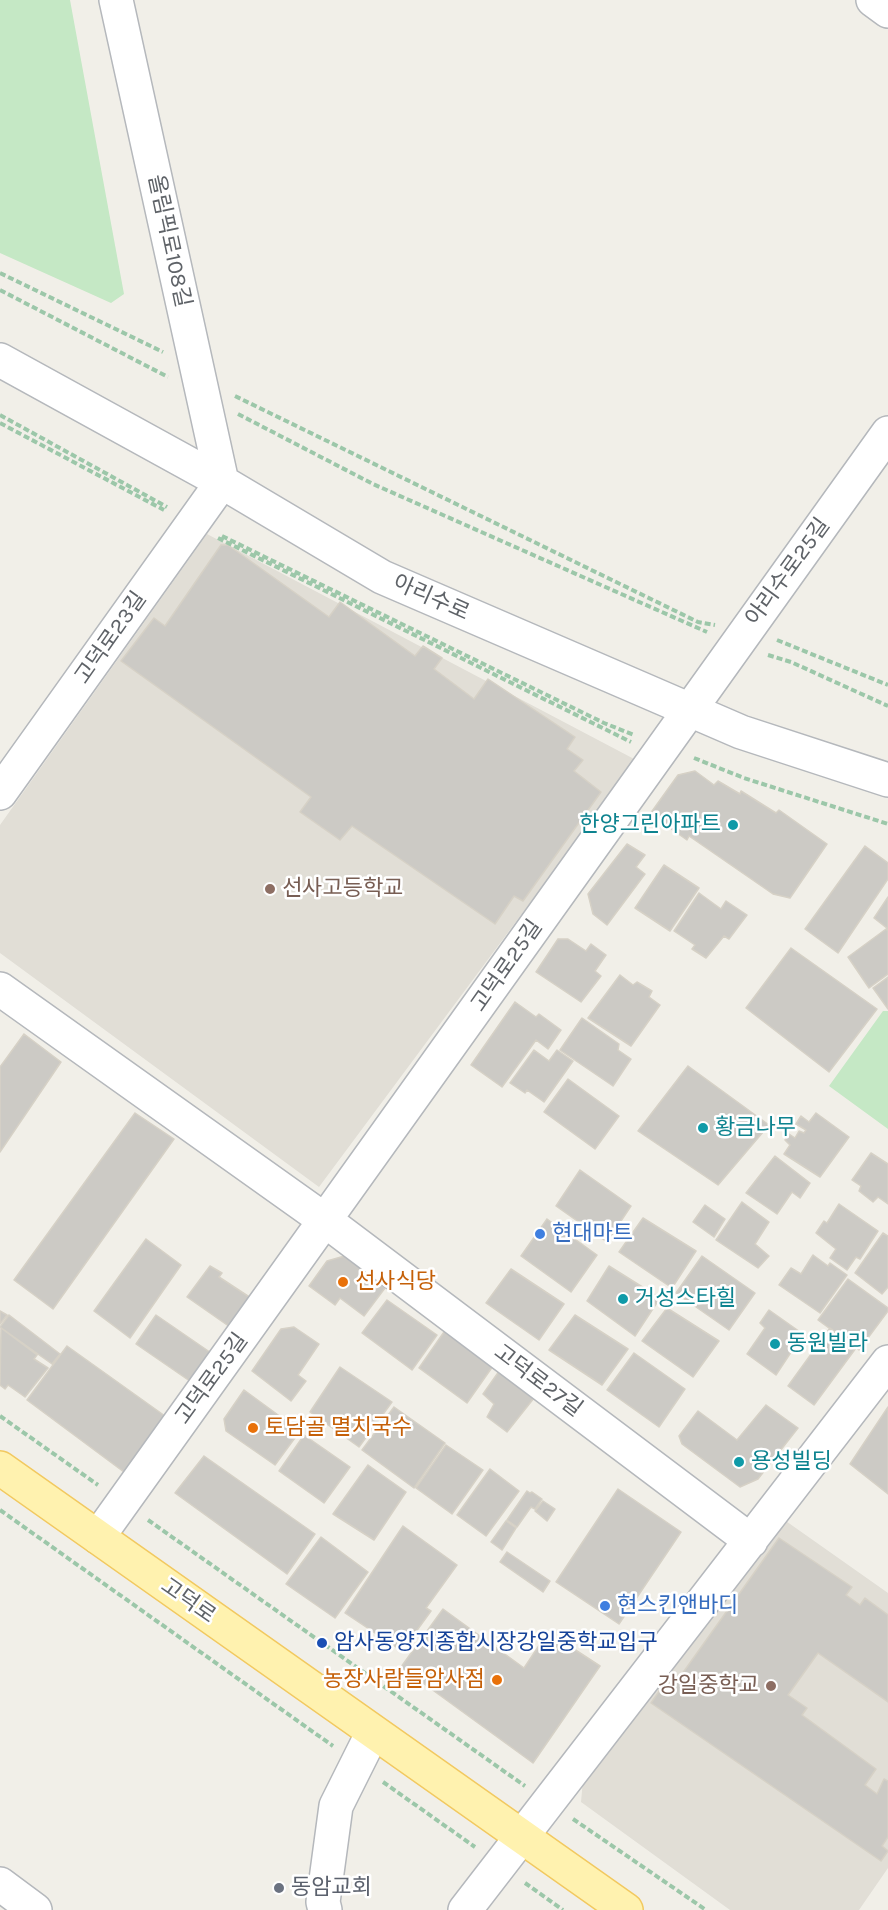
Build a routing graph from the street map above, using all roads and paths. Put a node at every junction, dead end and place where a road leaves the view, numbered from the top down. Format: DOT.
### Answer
graph roads {
  1 [pos="116,0"];
  2 [pos="873,0"];
  3 [pos="888,11"];
  4 [pos="0,273"];
  5 [pos="0,290"];
  6 [pos="0,360"];
  7 [pos="199,381"];
  8 [pos="0,423"];
  9 [pos="888,434"];
  10 [pos="222,482"];
  11 [pos="192,525"];
  12 [pos="741,638"];
  13 [pos="888,685"];
  14 [pos="888,706"];
  15 [pos="689,711"];
  16 [pos="659,753"];
  17 [pos="888,780"];
  18 [pos="0,793"];
  19 [pos="888,824"];
  20 [pos="0,989"];
  21 [pos="326,1221"];
  22 [pos="888,1362"];
  23 [pos="0,1416"];
  24 [pos="1,1471"];
  25 [pos="123,1502"];
  26 [pos="0,1510"];
  27 [pos="98,1537"];
  28 [pos="751,1542"];
  29 [pos="374,1732"];
  30 [pos="358,1764"];
  31 [pos="548,1802"];
  32 [pos="522,1836"];
  33 [pos="500,1865"];
  34 [pos="0,1884"];
  35 [pos="35,1910"];
  36 [pos="326,1910"];
  37 [pos="465,1910"];
  38 [pos="563,1910"];
  39 [pos="626,1910"];
  40 [pos="706,1910"];
  1 -- 7 [label="street, 올림픽로108길"];
  2 -- 3 [label="street"];
  4 -- 7 [label="path"];
  5 -- 7 [label="path"];
  6 -- 10 [label="street, 아리수로"];
  7 -- 10 [label="street, 올림픽로108길"];
  7 -- 12 [label="path"];
  7 -- 12 [label="path"];
  8 -- 11 [label="path"];
  9 -- 12 [label="street, 아리수로25길"];
  10 -- 11 [label="street, 고덕로23길"];
  10 -- 15 [label="street, 아리수로"];
  11 -- 16 [label="path"];
  11 -- 18 [label="street, 고덕로23길"];
  12 -- 13 [label="path"];
  12 -- 14 [label="path"];
  12 -- 15 [label="street, 아리수로25길"];
  15 -- 16 [label="street, 고덕로25길"];
  15 -- 17 [label="street, 아리수로"];
  16 -- 19 [label="path"];
  16 -- 21 [label="street, 고덕로25길"];
  20 -- 21 [label="street"];
  21 -- 25 [label="street, 고덕로25길"];
  21 -- 28 [label="street, 고덕로27길"];
  22 -- 28 [label="street"];
  23 -- 25 [label="path"];
  24 -- 27 [label="main road, 고덕로"];
  25 -- 27 [label="street, 고덕로25길"];
  25 -- 31 [label="path"];
  26 -- 30 [label="path"];
  27 -- 29 [label="main road, 고덕로"];
  28 -- 31 [label="street"];
  29 -- 30 [label="street"];
  29 -- 32 [label="main road, 고덕로"];
  30 -- 33 [label="path"];
  30 -- 36 [label="street"];
  31 -- 32 [label="street"];
  31 -- 40 [label="path"];
  32 -- 33 [label="street"];
  32 -- 39 [label="main road, 고덕로"];
  33 -- 37 [label="street"];
  33 -- 38 [label="path"];
  34 -- 35 [label="street"];
}
